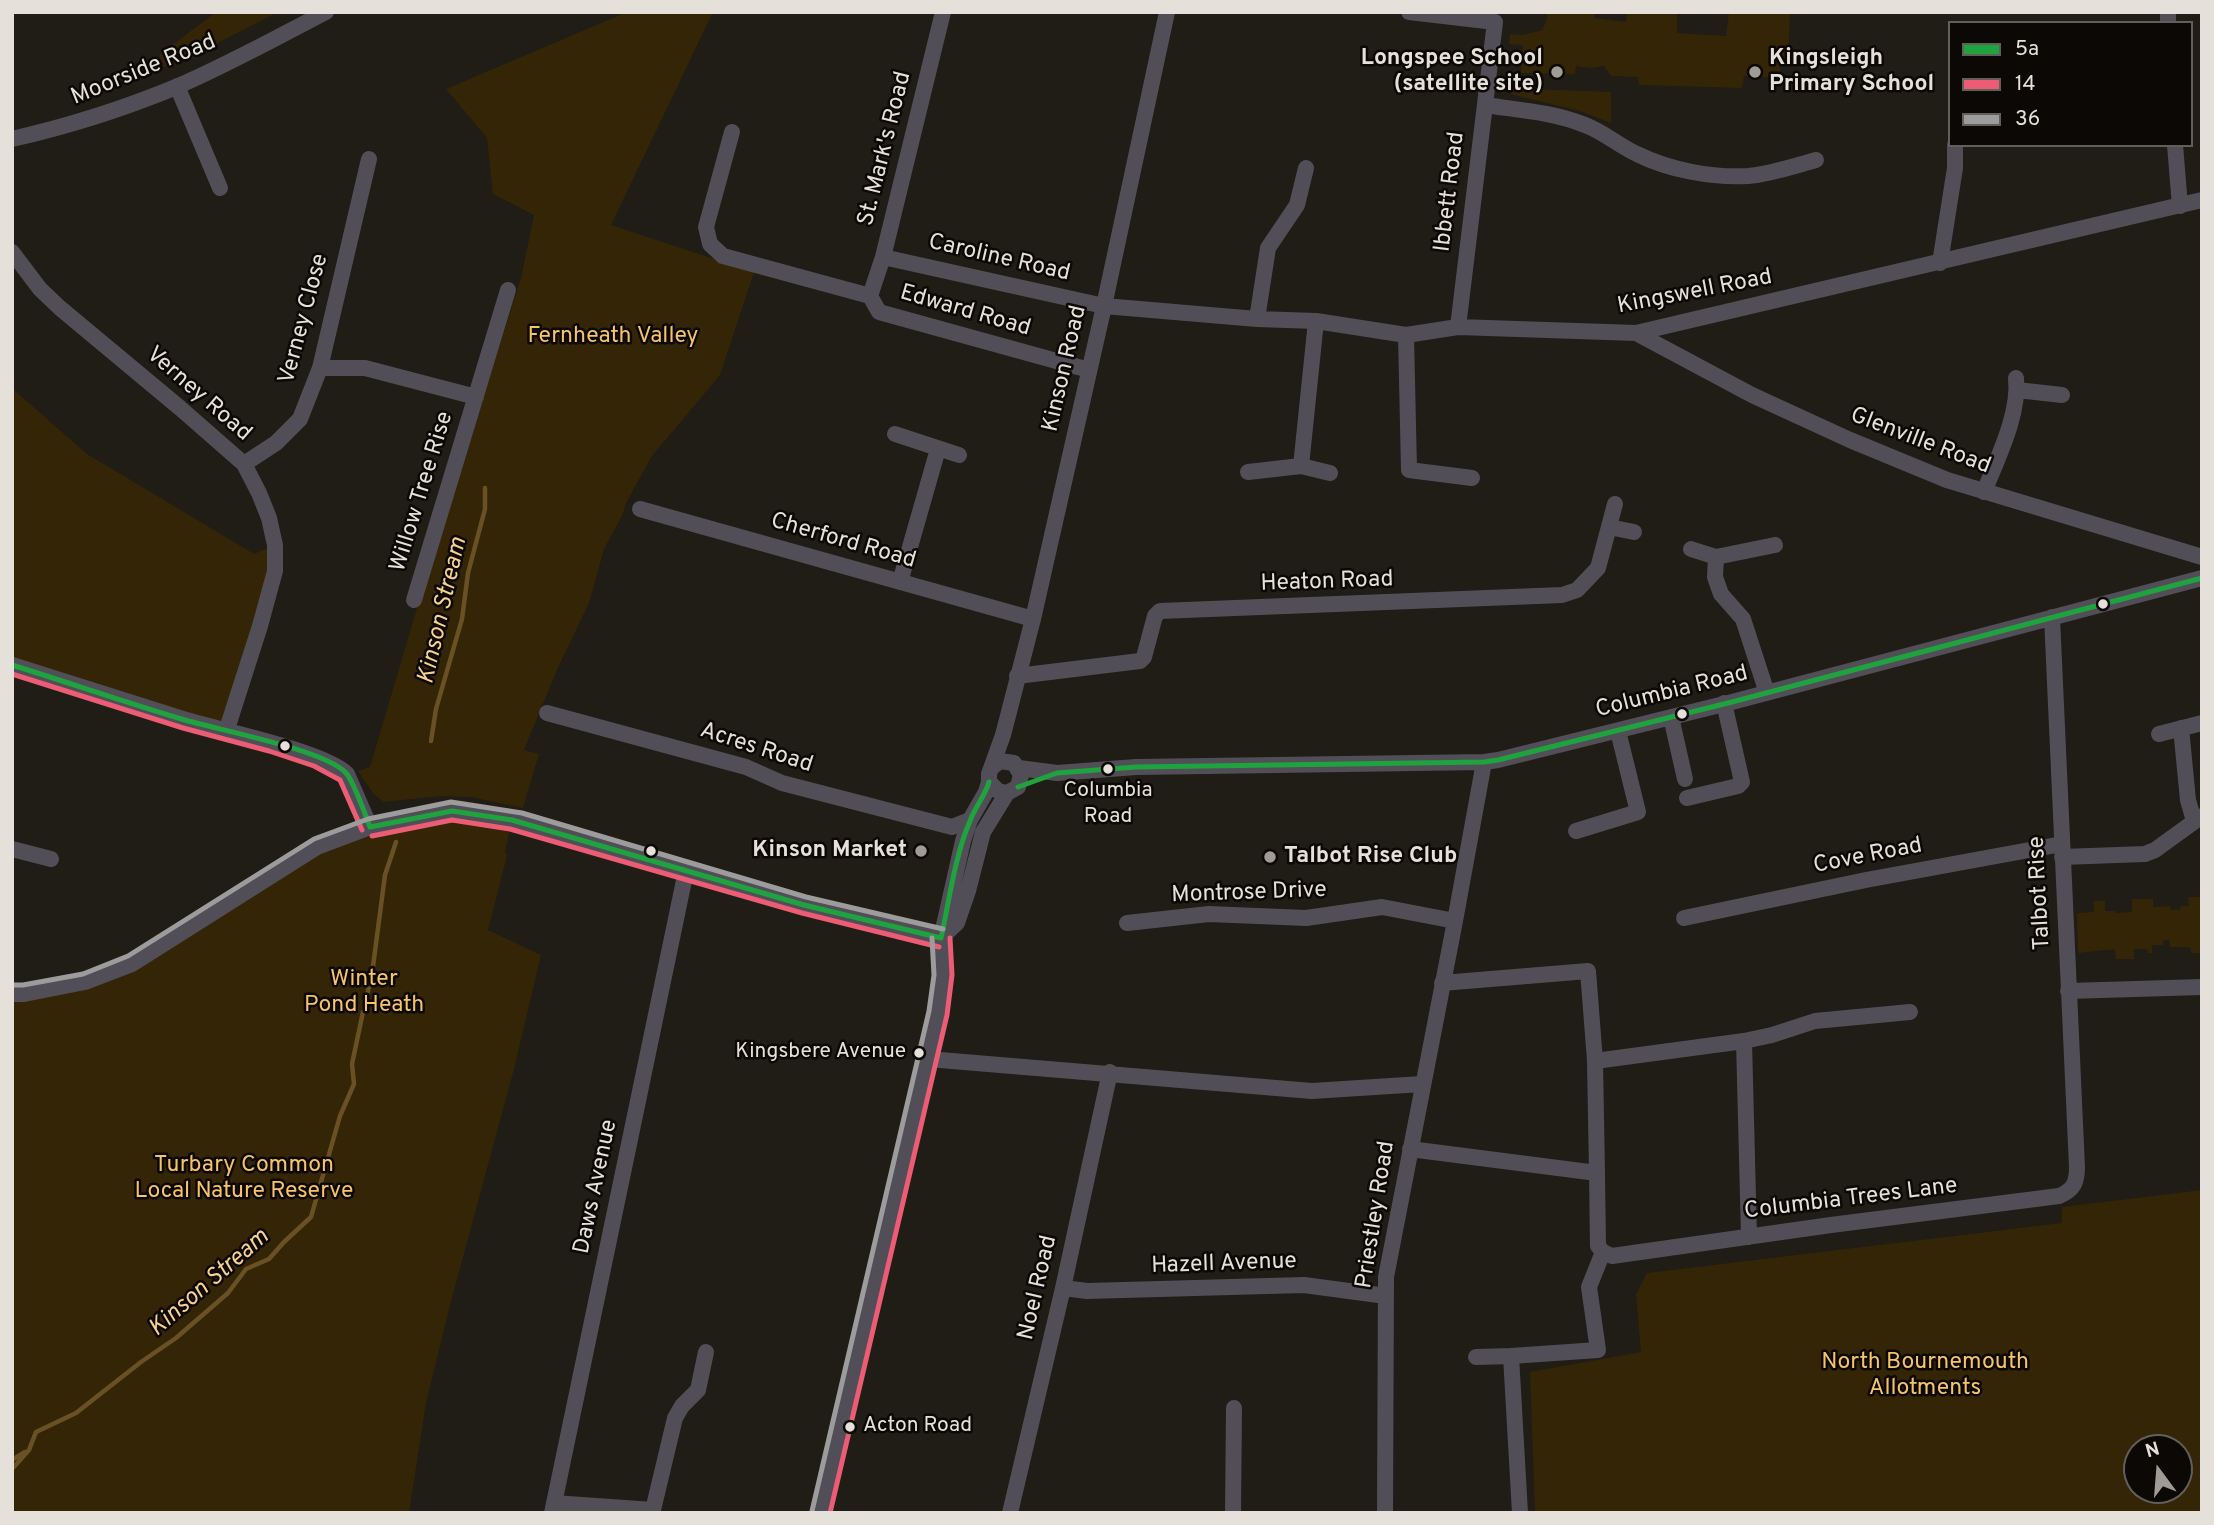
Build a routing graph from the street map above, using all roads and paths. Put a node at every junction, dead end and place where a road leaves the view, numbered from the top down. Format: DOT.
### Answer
graph roads {
  1 [pos="326,12"];
  2 [pos="943,12"];
  3 [pos="1167,12"];
  4 [pos="1409,12"];
  5 [pos="177,86"];
  6 [pos="1485,105"];
  7 [pos="732,132"];
  8 [pos="12,139"];
  9 [pos="1955,147"];
  10 [pos="2175,147"];
  11 [pos="369,159"];
  12 [pos="1816,160"];
  13 [pos="1306,168"];
  14 [pos="220,188"];
  15 [pos="2202,200"];
  16 [pos="2180,206"];
  17 [pos="12,252"];
  18 [pos="883,257"];
  19 [pos="1940,263"];
  20 [pos="508,290"];
  21 [pos="870,296"];
  22 [pos="1104,306"];
  23 [pos="1257,319"];
  24 [pos="1316,321"];
  25 [pos="1458,327"];
  26 [pos="1636,333"];
  27 [pos="1406,335"];
  28 [pos="320,368"];
  29 [pos="1089,370"];
  30 [pos="2062,395"];
  31 [pos="476,397"];
  32 [pos="895,434"];
  33 [pos="938,449"];
  34 [pos="959,454"];
  35 [pos="244,464"];
  36 [pos="1301,466"];
  37 [pos="1248,472"];
  38 [pos="1330,473"];
  39 [pos="1472,478"];
  40 [pos="1984,492"];
  41 [pos="1615,504"];
  42 [pos="640,509"];
  43 [pos="1609,527"];
  44 [pos="1634,532"];
  45 [pos="1775,545"];
  46 [pos="1690,549"];
  47 [pos="1716,557"];
  48 [pos="2202,558"];
  49 [pos="2202,578"];
  50 [pos="900,582"];
  51 [pos="414,600"];
  52 [pos="2052,617"];
  53 [pos="1033,619"];
  54 [pos="12,665"];
  55 [pos="1017,676"];
  56 [pos="1767,692"];
  57 [pos="1724,703"];
  58 [pos="547,713"];
  59 [pos="1671,717"];
  60 [pos="2202,723"];
  61 [pos="2181,728"];
  62 [pos="1618,731"];
  63 [pos="226,732"];
  64 [pos="2159,734"];
  65 [pos="1003,735"];
  66 [pos="1484,762"];
  67 [pos="1017,766"];
  68 [pos="1057,773"];
  69 [pos="991,774"];
  70 [pos="1685,779"];
  71 [pos="1012,790"];
  72 [pos="1687,798"];
  73 [pos="2198,819"];
  74 [pos="970,820"];
  75 [pos="370,827"];
  76 [pos="951,827"];
  77 [pos="1576,831"];
  78 [pos="963,841"];
  79 [pos="12,849"];
  80 [pos="2062,851"];
  81 [pos="51,859"];
  82 [pos="686,871"];
  83 [pos="1684,918"];
  84 [pos="1455,921"];
  85 [pos="1127,923"];
  86 [pos="942,938"];
  87 [pos="1442,983"];
  88 [pos="2202,987"];
  89 [pos="2068,991"];
  90 [pos="12,994"];
  91 [pos="1910,1012"];
  92 [pos="1744,1041"];
  93 [pos="929,1059"];
  94 [pos="1595,1061"];
  95 [pos="1110,1072"];
  96 [pos="1422,1084"];
  97 [pos="1410,1149"];
  98 [pos="2077,1167"];
  99 [pos="1597,1173"];
  100 [pos="1749,1237"];
  101 [pos="1608,1254"];
  102 [pos="1063,1288"];
  103 [pos="1386,1296"];
  104 [pos="706,1352"];
  105 [pos="1511,1356"];
  106 [pos="1476,1357"];
  107 [pos="1234,1408"];
  108 [pos="553,1508"];
  109 [pos="653,1512"];
  110 [pos="821,1513"];
  111 [pos="1010,1513"];
  112 [pos="1233,1513"];
  113 [pos="1385,1513"];
  114 [pos="1520,1513"];
  1 -- 5 [label="street, Moorside Road"];
  2 -- 18 [label="street, St. Mark's Road"];
  3 -- 22 [label="street, Kinson Road"];
  4 -- 6 [label="street, Ibbett Road"];
  5 -- 8 [label="street, Moorside Road"];
  5 -- 14 [label="street"];
  6 -- 12 [label="street"];
  6 -- 25 [label="street, Ibbett Road"];
  7 -- 21 [label="street, Edward Road"];
  9 -- 19 [label="street"];
  10 -- 16 [label="street"];
  11 -- 28 [label="street, Verney Close"];
  13 -- 23 [label="street"];
  15 -- 16 [label="street, Kingswell Road"];
  16 -- 19 [label="street, Kingswell Road"];
  17 -- 35 [label="street, Verney Road"];
  18 -- 21 [label="street, St. Mark's Road"];
  18 -- 22 [label="street, Caroline Road"];
  19 -- 26 [label="street, Kingswell Road"];
  20 -- 31 [label="street, Willow Tree Rise"];
  21 -- 29 [label="street, Edward Road"];
  22 -- 23 [label="street, Kingswell Road"];
  22 -- 29 [label="street, Kinson Road"];
  23 -- 24 [label="street, Kingswell Road"];
  24 -- 27 [label="street, Kingswell Road"];
  24 -- 36 [label="street"];
  25 -- 26 [label="street, Kingswell Road"];
  25 -- 27 [label="street, Kingswell Road"];
  26 -- 40 [label="street, Glenville Road"];
  27 -- 39 [label="street"];
  28 -- 31 [label="street, Willow Tree Rise"];
  28 -- 35 [label="street, Verney Close"];
  29 -- 53 [label="street, Kinson Road"];
  30 -- 40 [label="street"];
  31 -- 51 [label="street, Willow Tree Rise"];
  32 -- 33 [label="street"];
  33 -- 34 [label="street"];
  33 -- 50 [label="street"];
  35 -- 63 [label="street, Verney Road"];
  36 -- 37 [label="street"];
  36 -- 38 [label="street"];
  40 -- 48 [label="street, Glenville Road"];
  41 -- 43 [label="street, Heaton Road"];
  42 -- 50 [label="street, Cherford Road"];
  43 -- 44 [label="street"];
  43 -- 55 [label="street, Heaton Road"];
  45 -- 47 [label="street"];
  46 -- 47 [label="street"];
  47 -- 56 [label="street"];
  49 -- 52 [label="street, Columbia Road"];
  50 -- 53 [label="street, Cherford Road"];
  52 -- 56 [label="street, Columbia Road"];
  52 -- 80 [label="street, Talbot Rise"];
  53 -- 55 [label="street, Kinson Road"];
  54 -- 63 [label="street"];
  55 -- 65 [label="street, Kinson Road"];
  56 -- 57 [label="street, Columbia Road"];
  57 -- 59 [label="street, Columbia Road"];
  57 -- 72 [label="street"];
  58 -- 76 [label="street, Acres Road"];
  59 -- 62 [label="street, Columbia Road"];
  59 -- 70 [label="street"];
  60 -- 61 [label="street"];
  61 -- 64 [label="street"];
  61 -- 73 [label="street"];
  62 -- 66 [label="street, Columbia Road"];
  62 -- 77 [label="street"];
  63 -- 75 [label="street"];
  65 -- 67 [label="street"];
  65 -- 69 [label="street, Kinson Road"];
  66 -- 68 [label="street, Columbia Road"];
  66 -- 84 [label="street, Priestley Road"];
  67 -- 68 [label="street, Columbia Road"];
  67 -- 69 [label="street"];
  67 -- 71 [label="street"];
  68 -- 71 [label="street, Columbia Road"];
  69 -- 71 [label="street"];
  69 -- 74 [label="street, Kinson Road"];
  71 -- 86 [label="street"];
  73 -- 80 [label="street, Cove Road"];
  74 -- 76 [label="street"];
  74 -- 78 [label="street, Kinson Road"];
  75 -- 82 [label="street"];
  75 -- 90 [label="street"];
  76 -- 78 [label="street"];
  78 -- 86 [label="street, Kinson Road"];
  79 -- 81 [label="street"];
  80 -- 83 [label="street, Cove Road"];
  80 -- 89 [label="street, Talbot Rise"];
  82 -- 86 [label="street"];
  82 -- 108 [label="street, Daws Avenue"];
  84 -- 85 [label="street, Montrose Drive"];
  84 -- 87 [label="street, Priestley Road"];
  86 -- 93 [label="street, Kinson Road"];
  87 -- 94 [label="street"];
  87 -- 96 [label="street, Priestley Road"];
  88 -- 89 [label="street"];
  89 -- 98 [label="street, Talbot Rise"];
  91 -- 92 [label="street"];
  92 -- 94 [label="street"];
  92 -- 100 [label="street"];
  93 -- 95 [label="street"];
  93 -- 110 [label="street, Kinson Road"];
  94 -- 99 [label="street"];
  95 -- 96 [label="street"];
  95 -- 102 [label="street, Noel Road"];
  96 -- 97 [label="street, Priestley Road"];
  97 -- 99 [label="street"];
  97 -- 103 [label="street, Priestley Road"];
  98 -- 100 [label="street, Columbia Trees Lane"];
  99 -- 101 [label="street"];
  100 -- 101 [label="street, Columbia Trees Lane"];
  101 -- 105 [label="street"];
  102 -- 103 [label="street, Hazell Avenue"];
  102 -- 111 [label="street, Noel Road"];
  103 -- 113 [label="street, Priestley Road"];
  104 -- 109 [label="street"];
  105 -- 106 [label="street"];
  105 -- 114 [label="street"];
  107 -- 112 [label="street"];
  108 -- 109 [label="street"];
}
